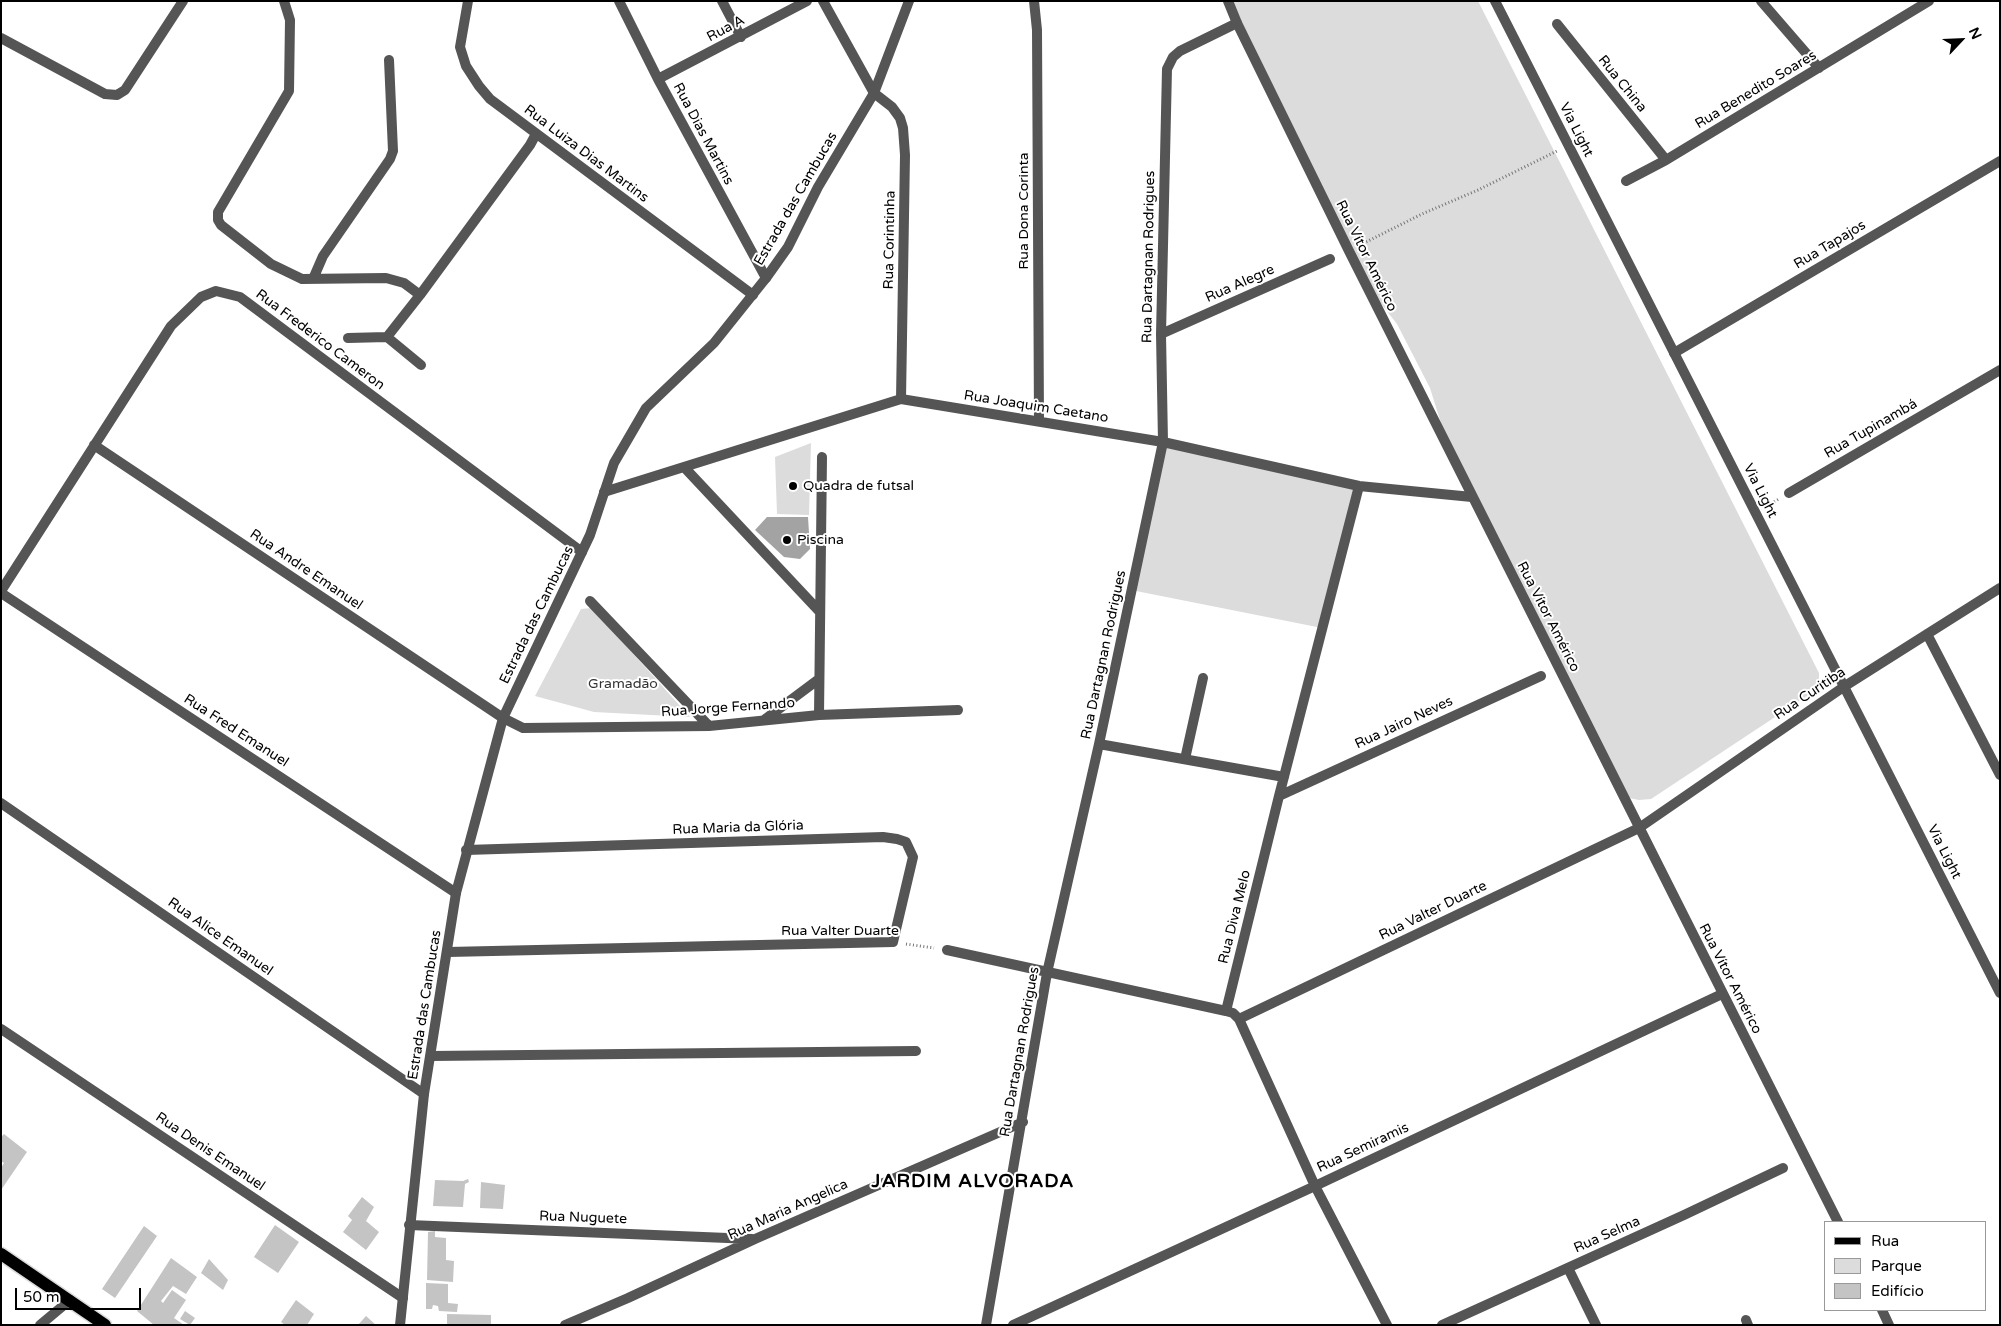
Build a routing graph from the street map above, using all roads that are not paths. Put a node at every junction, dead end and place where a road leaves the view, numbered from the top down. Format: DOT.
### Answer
graph roads {
  1 [pos="183,1"];
  2 [pos="284,1"];
  3 [pos="468,1"];
  4 [pos="619,1"];
  5 [pos="722,1"];
  6 [pos="806,1"];
  7 [pos="823,1"];
  8 [pos="910,1"];
  9 [pos="1034,1"];
  10 [pos="1228,1"];
  11 [pos="1495,1"];
  12 [pos="1761,1"];
  13 [pos="1929,1"];
  14 [pos="1237,24"];
  15 [pos="1557,24"];
  16 [pos="741,37"];
  17 [pos="1,38"];
  18 [pos="389,60"];
  19 [pos="1820,68"];
  20 [pos="658,79"];
  21 [pos="874,93"];
  22 [pos="536,134"];
  23 [pos="1666,160"];
  24 [pos="2000,161"];
  25 [pos="1626,181"];
  26 [pos="1330,259"];
  27 [pos="766,278"];
  28 [pos="312,279"];
  29 [pos="753,294"];
  30 [pos="420,295"];
  31 [pos="1161,334"];
  32 [pos="387,337"];
  33 [pos="348,338"];
  34 [pos="1674,353"];
  35 [pos="420,364"];
  36 [pos="2000,370"];
  37 [pos="901,399"];
  38 [pos="1039,421"];
  39 [pos="1163,442"];
  40 [pos="94,445"];
  41 [pos="822,457"];
  42 [pos="684,467"];
  43 [pos="1359,486"];
  44 [pos="604,492"];
  45 [pos="1789,493"];
  46 [pos="1472,497"];
  47 [pos="582,552"];
  48 [pos="2000,588"];
  49 [pos="1,592"];
  50 [pos="590,601"];
  51 [pos="820,612"];
  52 [pos="1927,634"];
  53 [pos="1540,676"];
  54 [pos="1203,678"];
  55 [pos="819,679"];
  56 [pos="1845,686"];
  57 [pos="958,710"];
  58 [pos="819,715"];
  59 [pos="503,718"];
  60 [pos="763,721"];
  61 [pos="709,726"];
  62 [pos="1099,744"];
  63 [pos="1185,759"];
  64 [pos="2000,775"];
  65 [pos="1284,778"];
  66 [pos="1279,796"];
  67 [pos="1,803"];
  68 [pos="1639,828"];
  69 [pos="466,850"];
  70 [pos="456,893"];
  71 [pos="893,942"];
  72 [pos="947,950"];
  73 [pos="448,952"];
  74 [pos="1047,973"];
  75 [pos="1722,994"];
  76 [pos="2000,994"];
  77 [pos="1226,1011"];
  78 [pos="1239,1019"];
  79 [pos="1,1029"];
  80 [pos="916,1051"];
  81 [pos="431,1056"];
  82 [pos="424,1094"];
  83 [pos="1022,1122"];
  84 [pos="1783,1168"];
  85 [pos="1315,1186"];
  86 [pos="1837,1221"];
  87 [pos="409,1225"];
  88 [pos="755,1239"];
  89 [pos="1,1254"];
  90 [pos="1568,1268"];
  91 [pos="402,1298"];
  92 [pos="70,1300"];
  93 [pos="1882,1311"];
  94 [pos="40,1325"];
  95 [pos="105,1325"];
  96 [pos="400,1325"];
  97 [pos="565,1325"];
  98 [pos="986,1325"];
  99 [pos="1013,1325"];
  100 [pos="1387,1325"];
  101 [pos="1442,1325"];
  102 [pos="1596,1325"];
  103 [pos="1889,1325"];
  1 -- 17 [label="street"];
  2 -- 28 [label="street"];
  3 -- 22 [label="street, Rua Luiza Dias Martins"];
  4 -- 20 [label="street, Rua Dias Martins"];
  5 -- 16 [label="street"];
  6 -- 16 [label="street, Rua A"];
  7 -- 21 [label="street"];
  8 -- 21 [label="street, Estrada das Cambucas"];
  9 -- 38 [label="street, Rua Dona Corinta"];
  10 -- 14 [label="street"];
  11 -- 34 [label="street, Via Light"];
  12 -- 19 [label="street"];
  13 -- 19 [label="street, Rua Benedito Soares"];
  14 -- 31 [label="street, Rua Dartagnan Rodrigues"];
  14 -- 46 [label="street, Rua Vítor Américo"];
  15 -- 23 [label="street, Rua China"];
  16 -- 20 [label="street, Rua A"];
  18 -- 28 [label="street"];
  19 -- 23 [label="street, Rua Benedito Soares"];
  20 -- 27 [label="street, Rua Dias Martins"];
  21 -- 27 [label="street, Estrada das Cambucas"];
  21 -- 37 [label="street, Rua Corintinha"];
  22 -- 29 [label="street, Rua Luiza Dias Martins"];
  22 -- 30 [label="street"];
  23 -- 25 [label="street, Rua Benedito Soares"];
  24 -- 34 [label="street, Rua Tapajos"];
  26 -- 31 [label="street, Rua Alegre"];
  27 -- 29 [label="street, Estrada das Cambucas"];
  28 -- 30 [label="street"];
  29 -- 44 [label="street, Estrada das Cambucas"];
  30 -- 32 [label="street"];
  31 -- 39 [label="street, Rua Dartagnan Rodrigues"];
  32 -- 33 [label="street"];
  32 -- 35 [label="street"];
  34 -- 56 [label="street, Via Light"];
  36 -- 45 [label="street, Rua Tupinambá"];
  37 -- 38 [label="street, Rua Joaquim Caetano"];
  37 -- 42 [label="street, Rua Joaquim Caetano"];
  38 -- 39 [label="street, Rua Joaquim Caetano"];
  39 -- 43 [label="street, Rua Joaquim Caetano"];
  39 -- 62 [label="street, Rua Dartagnan Rodrigues"];
  40 -- 47 [label="street, Rua Frederico Cameron"];
  40 -- 49 [label="street, Rua Frederico Cameron"];
  40 -- 59 [label="street, Rua Andre Emanuel"];
  41 -- 51 [label="street"];
  42 -- 44 [label="street, Rua Joaquim Caetano"];
  42 -- 51 [label="street"];
  43 -- 46 [label="street, Rua Joaquim Caetano"];
  43 -- 65 [label="street, Rua Diva Melo"];
  44 -- 47 [label="street, Estrada das Cambucas"];
  46 -- 68 [label="street, Rua Vítor Américo"];
  47 -- 59 [label="street, Estrada das Cambucas"];
  48 -- 52 [label="street, Rua Curitiba"];
  49 -- 70 [label="street, Rua Fred Emanuel"];
  50 -- 61 [label="street"];
  51 -- 55 [label="street"];
  52 -- 56 [label="street, Rua Curitiba"];
  52 -- 64 [label="street"];
  53 -- 66 [label="street, Rua Jairo Neves"];
  54 -- 63 [label="street"];
  55 -- 58 [label="street"];
  55 -- 60 [label="street"];
  56 -- 68 [label="street, Rua Curitiba"];
  56 -- 76 [label="street, Via Light"];
  57 -- 58 [label="street, Rua Jorge Fernando"];
  58 -- 60 [label="street, Rua Jorge Fernando"];
  59 -- 61 [label="street, Rua Jorge Fernando"];
  59 -- 69 [label="street, Estrada das Cambucas"];
  60 -- 61 [label="street, Rua Jorge Fernando"];
  62 -- 63 [label="street"];
  62 -- 74 [label="street, Rua Dartagnan Rodrigues"];
  63 -- 65 [label="street"];
  65 -- 66 [label="street, Rua Diva Melo"];
  66 -- 77 [label="street, Rua Diva Melo"];
  67 -- 82 [label="street, Rua Alice Emanuel"];
  68 -- 75 [label="street, Rua Vítor Américo"];
  68 -- 78 [label="street, Rua Valter Duarte"];
  69 -- 70 [label="street, Estrada das Cambucas"];
  69 -- 71 [label="street, Rua Maria da Glória"];
  70 -- 73 [label="street, Estrada das Cambucas"];
  71 -- 73 [label="street, Rua Valter Duarte"];
  72 -- 74 [label="street"];
  73 -- 81 [label="street, Estrada das Cambucas"];
  74 -- 77 [label="street"];
  74 -- 83 [label="street, Rua Dartagnan Rodrigues"];
  75 -- 85 [label="street, Rua Semiramis"];
  75 -- 86 [label="street, Rua Vítor Américo"];
  77 -- 78 [label="street"];
  78 -- 85 [label="street"];
  79 -- 91 [label="street, Rua Denis Emanuel"];
  80 -- 81 [label="street"];
  81 -- 82 [label="street, Estrada das Cambucas"];
  82 -- 87 [label="street, Estrada das Cambucas"];
  83 -- 88 [label="street, Rua Maria Angelica"];
  83 -- 98 [label="street, Rua Dartagnan Rodrigues"];
  84 -- 90 [label="street, Rua Selma"];
  85 -- 99 [label="street, Rua Semiramis"];
  85 -- 100 [label="street"];
  87 -- 88 [label="street, Rua Nuguete"];
  87 -- 91 [label="street, Estrada das Cambucas"];
  88 -- 97 [label="street, Rua Maria Angelica"];
  89 -- 92 [label="main road"];
  90 -- 101 [label="street, Rua Selma"];
  90 -- 102 [label="street"];
  91 -- 96 [label="street, Estrada das Cambucas"];
  92 -- 94 [label="street"];
  92 -- 95 [label="main road"];
  93 -- 103 [label="street"];
}
